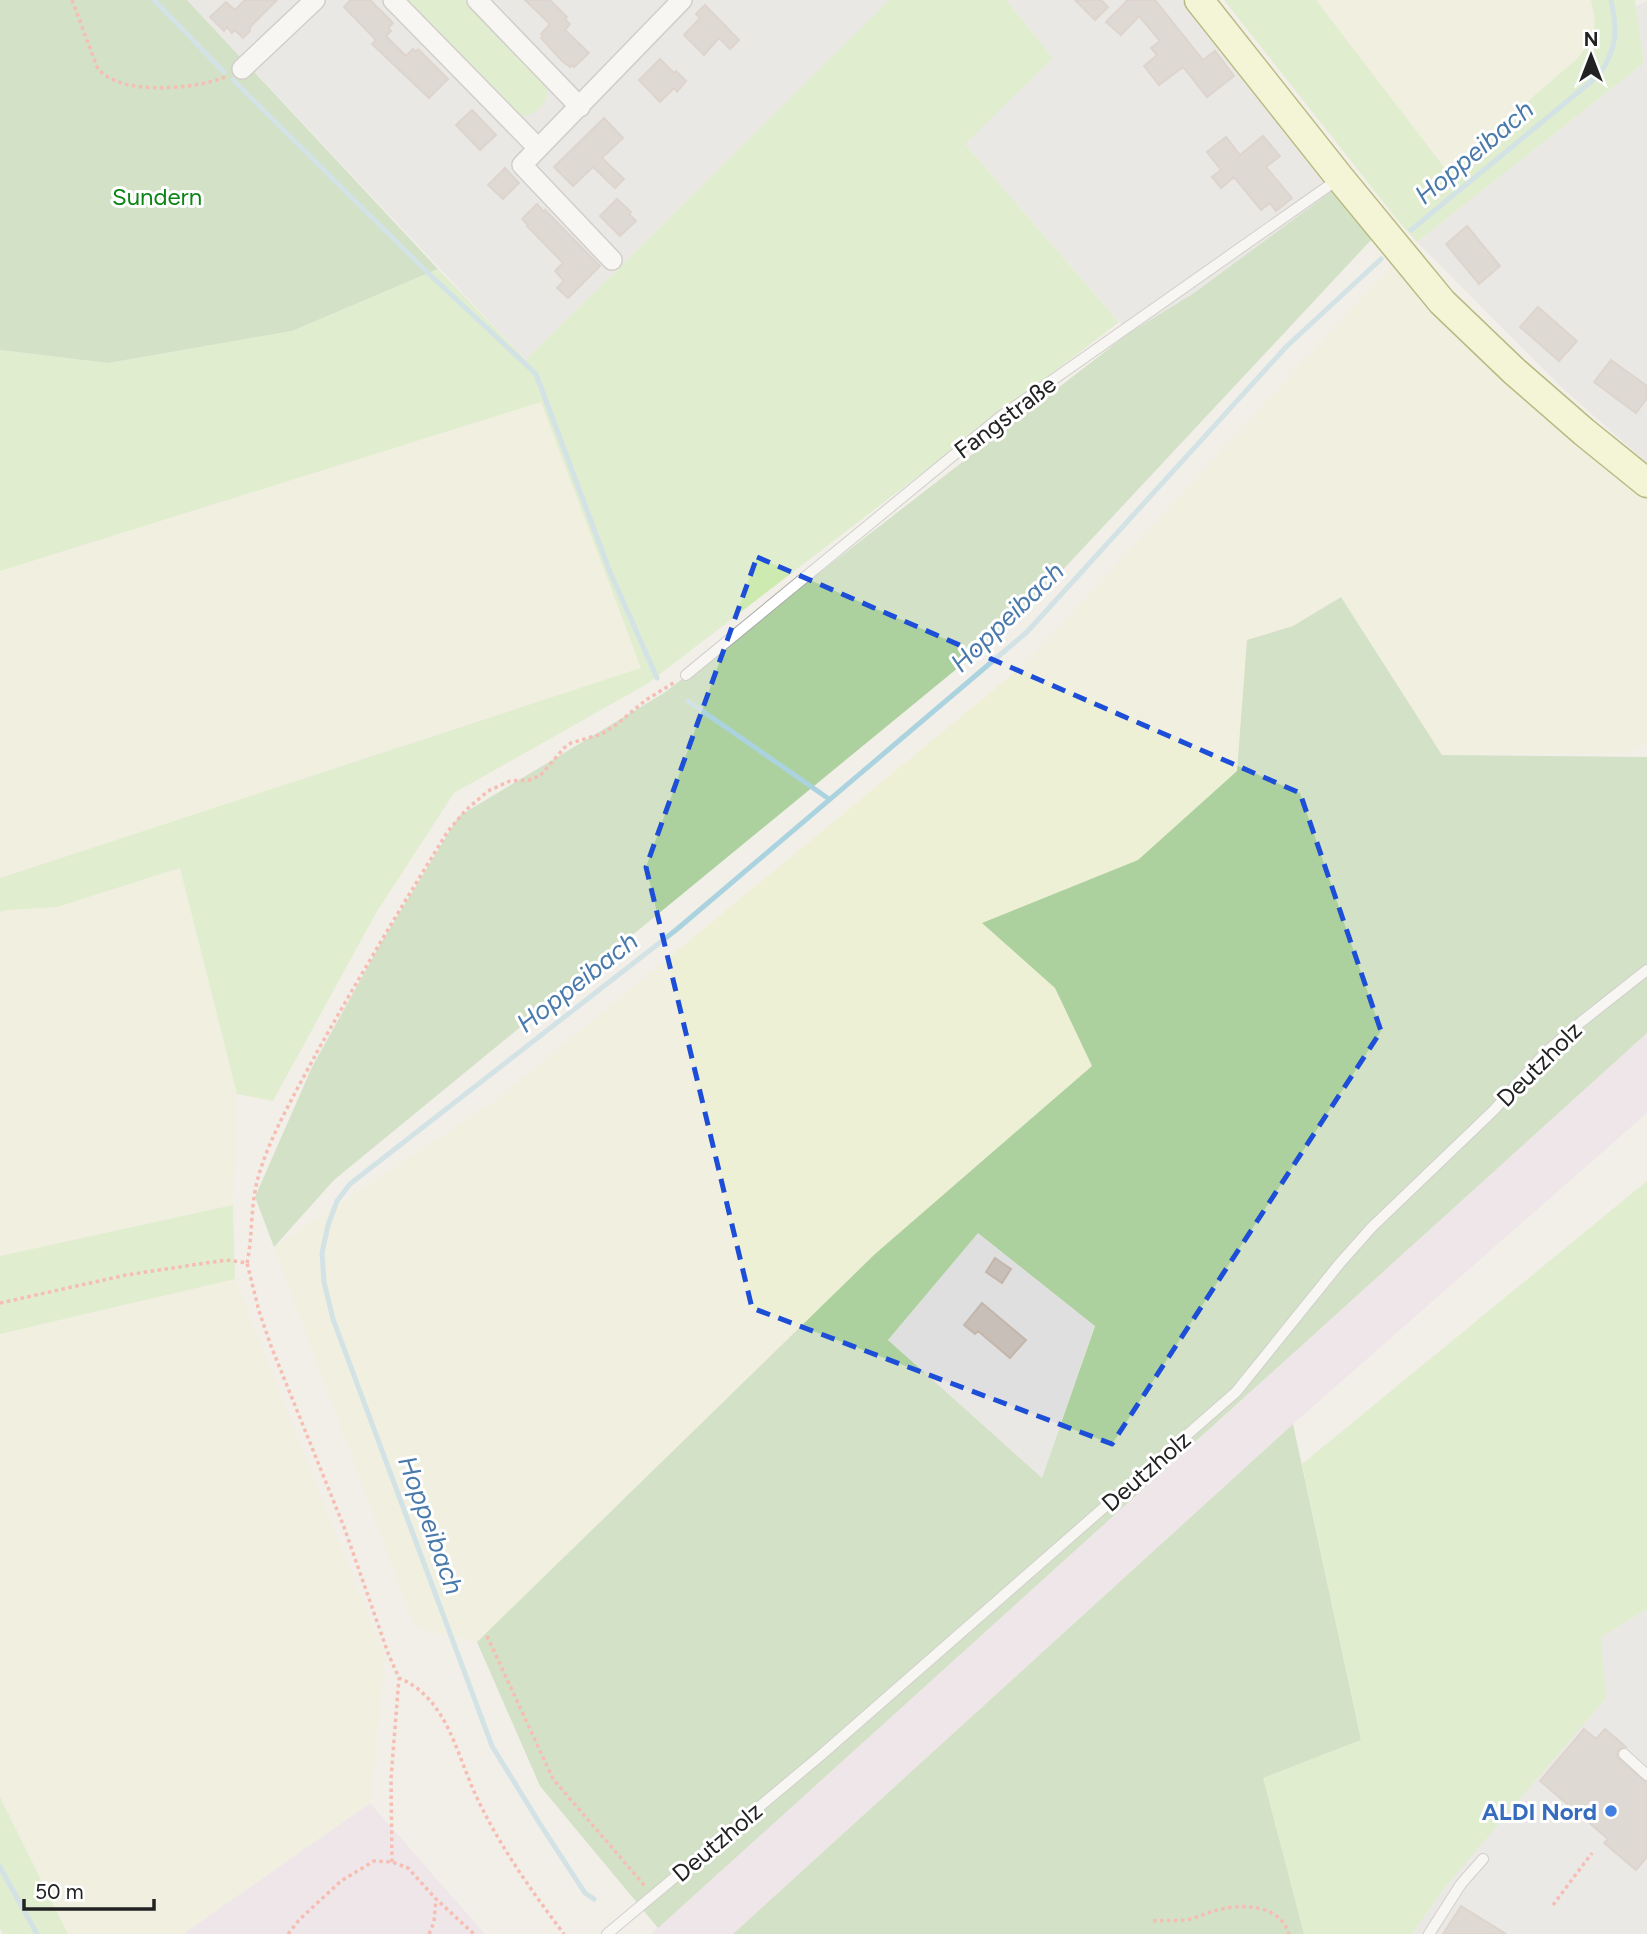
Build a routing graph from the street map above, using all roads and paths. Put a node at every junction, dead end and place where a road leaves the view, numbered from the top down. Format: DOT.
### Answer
graph roads {
  1 [pos="72,0"];
  2 [pos="315,0"];
  3 [pos="393,0"];
  4 [pos="477,0"];
  5 [pos="682,0"];
  6 [pos="1199,0"];
  7 [pos="242,69"];
  8 [pos="580,107"];
  9 [pos="538,148"];
  10 [pos="1340,178"];
  11 [pos="612,260"];
  12 [pos="1647,483"];
  13 [pos="686,675"];
  14 [pos="1647,970"];
  15 [pos="247,1263"];
  16 [pos="0,1303"];
  17 [pos="488,1636"];
  18 [pos="399,1678"];
  19 [pos="1623,1754"];
  20 [pos="1647,1775"];
  21 [pos="1592,1853"];
  22 [pos="1483,1859"];
  23 [pos="391,1862"];
  24 [pos="653,1896"];
  25 [pos="436,1899"];
  26 [pos="1553,1905"];
  27 [pos="1153,1921"];
  28 [pos="288,1934"];
  29 [pos="429,1934"];
  30 [pos="474,1934"];
  31 [pos="564,1934"];
  32 [pos="607,1934"];
  33 [pos="1289,1934"];
  34 [pos="1429,1934"];
  1 -- 7 [label="path"];
  2 -- 7 [label="street"];
  3 -- 9 [label="street"];
  4 -- 8 [label="street"];
  5 -- 8 [label="street"];
  6 -- 10 [label="main road"];
  8 -- 9 [label="street"];
  9 -- 11 [label="street"];
  10 -- 12 [label="main road"];
  10 -- 13 [label="lane, Fangstraße"];
  13 -- 15 [label="path"];
  14 -- 24 [label="lane, Deutzholz"];
  15 -- 16 [label="path"];
  15 -- 18 [label="path"];
  17 -- 24 [label="path"];
  18 -- 23 [label="path"];
  18 -- 31 [label="path"];
  19 -- 20 [label="lane"];
  21 -- 26 [label="path"];
  22 -- 34 [label="lane"];
  23 -- 25 [label="path"];
  23 -- 28 [label="path"];
  24 -- 32 [label="lane, Deutzholz"];
  25 -- 29 [label="path"];
  25 -- 30 [label="path"];
  27 -- 33 [label="path"];
}
